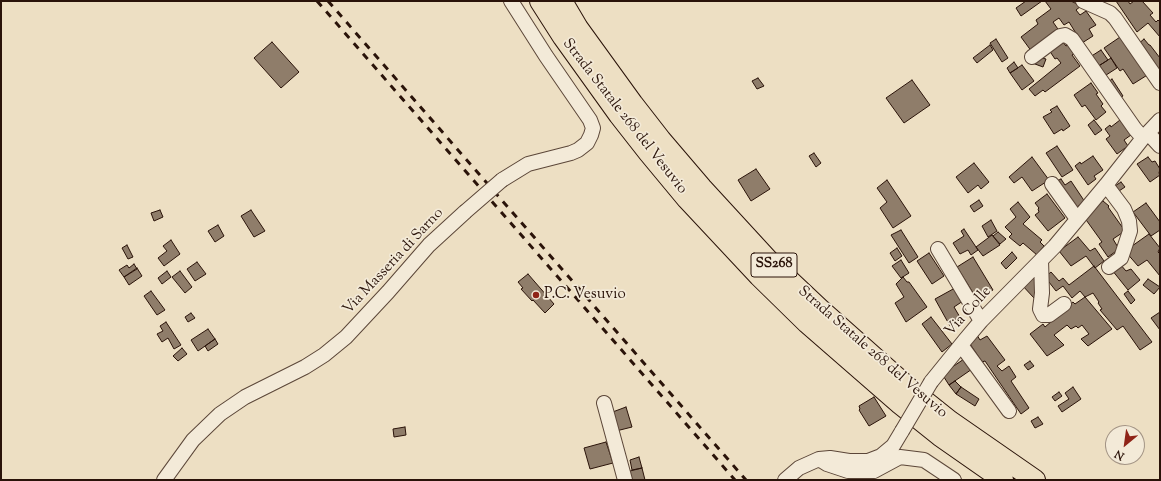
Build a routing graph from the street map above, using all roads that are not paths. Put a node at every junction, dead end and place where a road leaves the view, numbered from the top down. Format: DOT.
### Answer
graph roads {
  1 [pos="511,1"];
  2 [pos="540,1"];
  3 [pos="562,1"];
  4 [pos="1083,1"];
  5 [pos="1032,57"];
  6 [pos="1160,84"];
  7 [pos="1160,120"];
  8 [pos="1146,136"];
  9 [pos="1160,146"];
  10 [pos="1052,184"];
  11 [pos="1106,185"];
  12 [pos="1077,219"];
  13 [pos="938,249"];
  14 [pos="1041,260"];
  15 [pos="1109,267"];
  16 [pos="1064,304"];
  17 [pos="981,321"];
  18 [pos="961,345"];
  19 [pos="604,404"];
  20 [pos="1009,411"];
  21 [pos="819,459"];
  22 [pos="164,480"];
  23 [pos="625,480"];
  24 [pos="785,480"];
  25 [pos="954,480"];
  26 [pos="1002,480"];
  27 [pos="1036,480"];
  1 -- 22 [label="street, Via Masseria di Sarno, bridge"];
  2 -- 26 [label="highway, Strada Statale 268 del Vesuvio / SS268"];
  3 -- 27 [label="highway, Strada Statale 268 del Vesuvio / SS268"];
  4 -- 6 [label="street"];
  5 -- 8 [label="street"];
  7 -- 8 [label="street, Via Colle"];
  8 -- 9 [label="street"];
  8 -- 11 [label="street, Via Colle"];
  10 -- 12 [label="street"];
  11 -- 12 [label="street, Via Colle"];
  11 -- 15 [label="street"];
  12 -- 14 [label="street, Via Colle"];
  13 -- 17 [label="street"];
  14 -- 16 [label="street"];
  14 -- 17 [label="street, Via Colle"];
  17 -- 18 [label="street, Via Colle"];
  18 -- 20 [label="street"];
  18 -- 21 [label="street, Via Colle, bridge"];
  19 -- 23 [label="street"];
  21 -- 24 [label="street, Via Colle"];
  21 -- 25 [label="street"];
}
